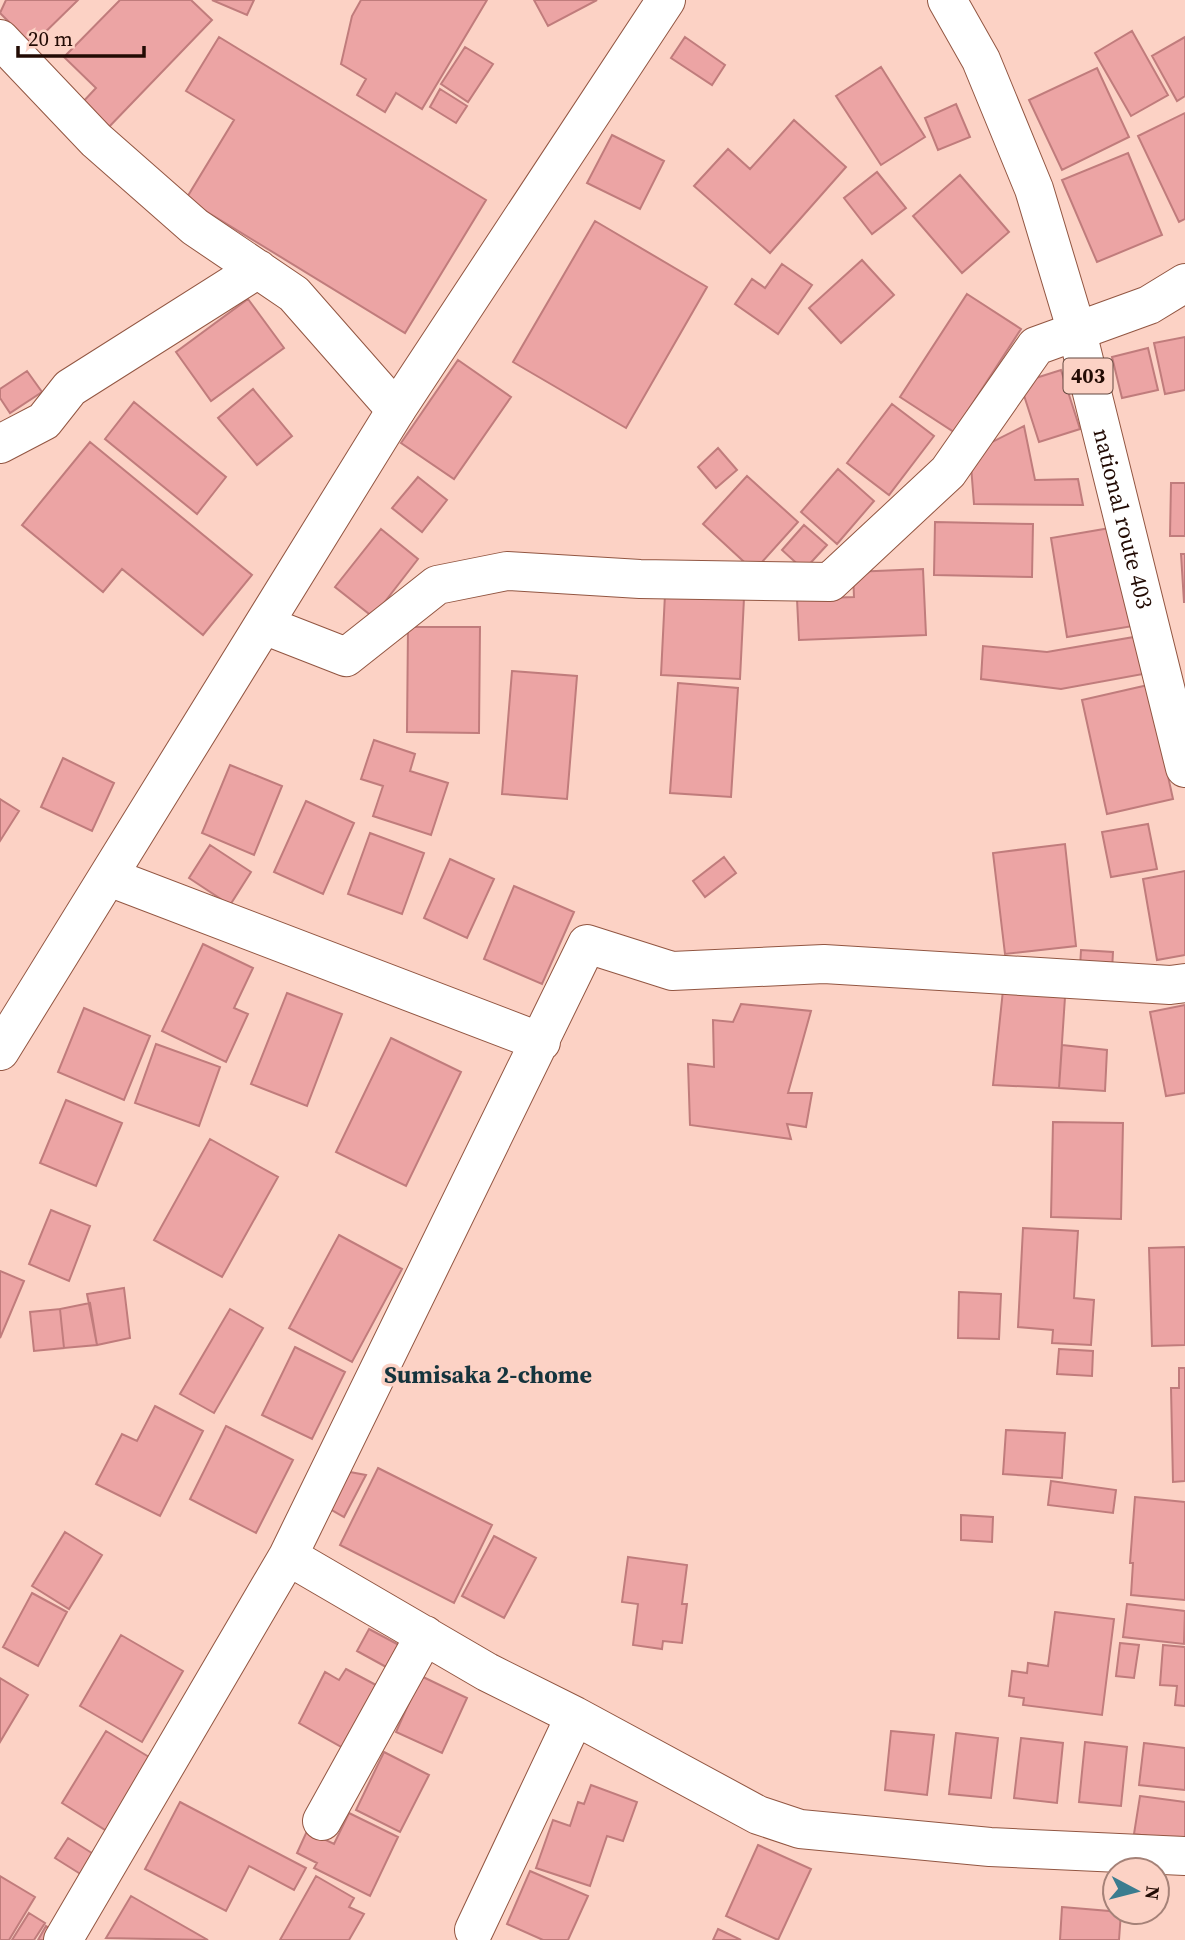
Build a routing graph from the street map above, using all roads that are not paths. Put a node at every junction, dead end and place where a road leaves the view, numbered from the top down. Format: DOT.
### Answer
graph roads {
  1 [pos="666,0"];
  2 [pos="947,0"];
  3 [pos="0,39"];
  4 [pos="258,270"];
  5 [pos="1185,283"];
  6 [pos="1077,332"];
  7 [pos="396,410"];
  8 [pos="0,443"];
  9 [pos="264,625"];
  10 [pos="1185,768"];
  11 [pos="109,877"];
  12 [pos="1185,983"];
  13 [pos="541,1042"];
  14 [pos="0,1051"];
  15 [pos="288,1556"];
  16 [pos="425,1635"];
  17 [pos="575,1716"];
  18 [pos="322,1821"];
  19 [pos="1185,1856"];
  20 [pos="474,1930"];
  21 [pos="63,1940"];
  1 -- 7 [label="main road"];
  2 -- 6 [label="main road, national route 403 / 403"];
  3 -- 4 [label="main road"];
  4 -- 7 [label="main road"];
  4 -- 8 [label="main road"];
  5 -- 6 [label="main road"];
  6 -- 9 [label="main road"];
  6 -- 10 [label="main road, national route 403 / 403"];
  7 -- 9 [label="main road"];
  9 -- 11 [label="main road"];
  11 -- 13 [label="main road"];
  11 -- 14 [label="main road"];
  12 -- 13 [label="main road"];
  13 -- 15 [label="main road"];
  15 -- 16 [label="main road"];
  15 -- 21 [label="main road"];
  16 -- 17 [label="main road"];
  16 -- 18 [label="main road"];
  17 -- 19 [label="main road"];
  17 -- 20 [label="main road"];
}
